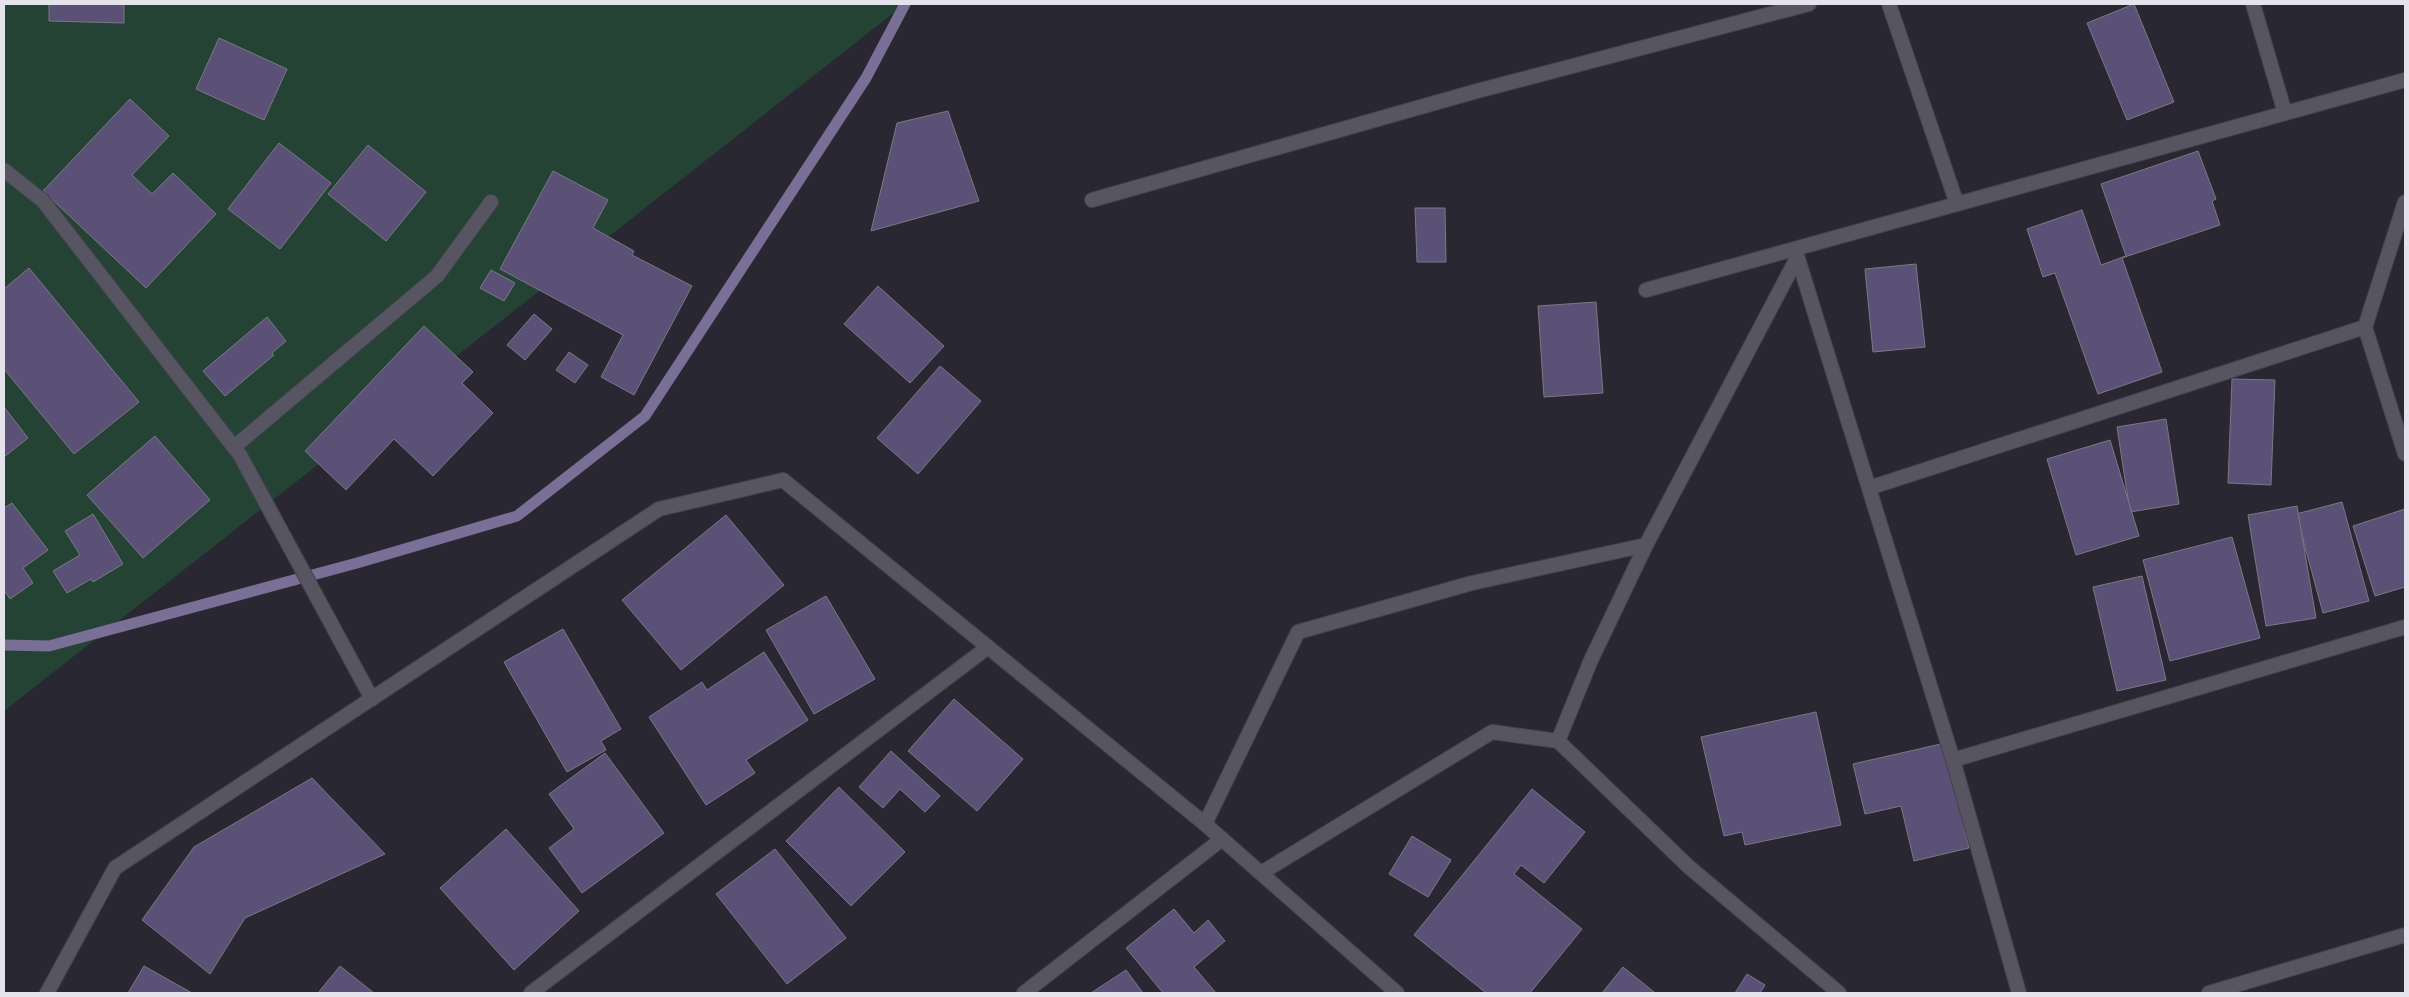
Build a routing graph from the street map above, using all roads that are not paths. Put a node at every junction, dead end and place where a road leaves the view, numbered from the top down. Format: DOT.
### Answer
graph roads {
  1 [pos="1809,4"];
  2 [pos="1889,4"];
  3 [pos="2253,4"];
  4 [pos="2405,80"];
  5 [pos="2285,113"];
  6 [pos="4,170"];
  7 [pos="1092,200"];
  8 [pos="491,202"];
  9 [pos="2405,202"];
  10 [pos="1956,204"];
  11 [pos="1796,254"];
  12 [pos="1646,290"];
  13 [pos="2365,327"];
  14 [pos="234,447"];
  15 [pos="2405,454"];
  16 [pos="1869,488"];
  17 [pos="1646,545"];
  18 [pos="2405,627"];
  19 [pos="988,647"];
  20 [pos="372,699"];
  21 [pos="1558,741"];
  22 [pos="1953,760"];
  23 [pos="1205,824"];
  24 [pos="1222,838"];
  25 [pos="1261,873"];
  26 [pos="2405,935"];
  27 [pos="47,993"];
  28 [pos="531,993"];
  29 [pos="1024,993"];
  30 [pos="1397,993"];
  31 [pos="1839,993"];
  32 [pos="2019,993"];
  33 [pos="2209,993"];
  1 -- 7 [label="street"];
  2 -- 10 [label="street"];
  3 -- 5 [label="street"];
  4 -- 5 [label="street"];
  5 -- 10 [label="street"];
  6 -- 14 [label="street"];
  8 -- 14 [label="street"];
  9 -- 13 [label="street"];
  10 -- 11 [label="street"];
  11 -- 12 [label="street"];
  11 -- 16 [label="street"];
  11 -- 17 [label="street"];
  13 -- 15 [label="street"];
  13 -- 16 [label="street"];
  14 -- 20 [label="street"];
  16 -- 22 [label="street"];
  17 -- 21 [label="street"];
  17 -- 23 [label="street"];
  18 -- 22 [label="street"];
  19 -- 20 [label="street"];
  19 -- 23 [label="street"];
  19 -- 28 [label="street"];
  20 -- 27 [label="street"];
  21 -- 25 [label="street"];
  21 -- 31 [label="street"];
  22 -- 32 [label="street"];
  23 -- 24 [label="street"];
  24 -- 25 [label="street"];
  24 -- 29 [label="street"];
  25 -- 30 [label="street"];
  26 -- 33 [label="street"];
}
